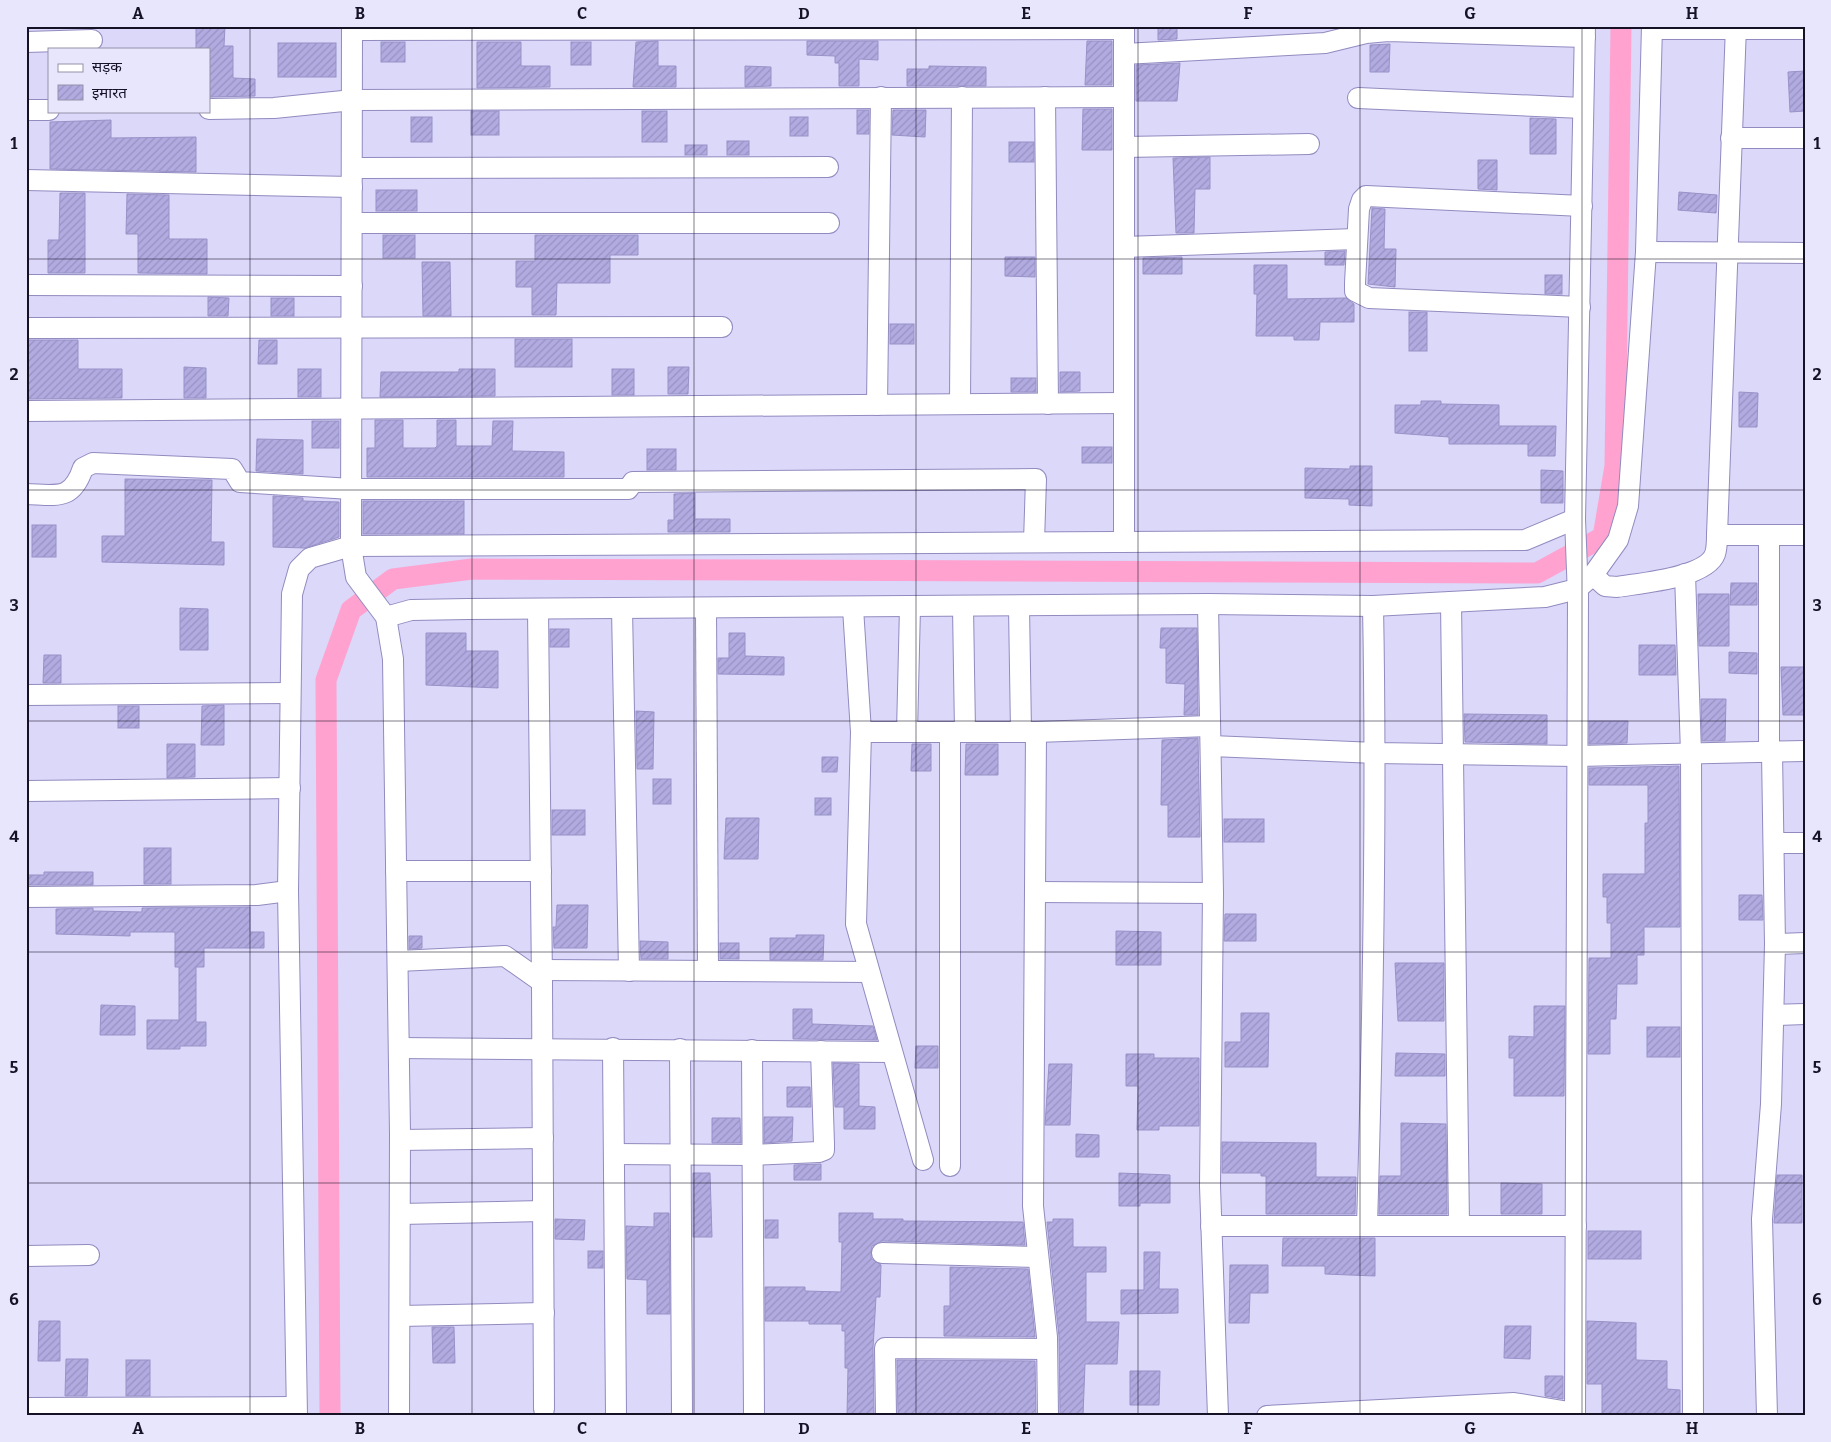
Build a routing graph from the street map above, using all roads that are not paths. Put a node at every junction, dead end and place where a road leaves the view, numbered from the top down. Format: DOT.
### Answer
graph roads {
  1 [pos="352,28"];
  2 [pos="1124,28"];
  3 [pos="1652,28"];
  4 [pos="1736,28"];
  5 [pos="1805,30"];
  6 [pos="1586,32"];
  7 [pos="92,40"];
  8 [pos="26,42"];
  9 [pos="1124,54"];
  10 [pos="881,96"];
  11 [pos="962,97"];
  12 [pos="1045,97"];
  13 [pos="1124,97"];
  14 [pos="1358,98"];
  15 [pos="353,100"];
  16 [pos="1583,108"];
  17 [pos="210,109"];
  18 [pos="26,110"];
  19 [pos="48,110"];
  20 [pos="1731,138"];
  21 [pos="1805,138"];
  22 [pos="1309,144"];
  23 [pos="1124,147"];
  24 [pos="828,167"];
  25 [pos="352,178"];
  26 [pos="26,180"];
  27 [pos="1582,206"];
  28 [pos="352,223"];
  29 [pos="829,223"];
  30 [pos="1356,239"];
  31 [pos="1124,247"];
  32 [pos="1646,252"];
  33 [pos="1726,252"];
  34 [pos="1805,253"];
  35 [pos="26,284"];
  36 [pos="352,286"];
  37 [pos="1580,307"];
  38 [pos="722,327"];
  39 [pos="26,328"];
  40 [pos="351,328"];
  41 [pos="1124,403"];
  42 [pos="960,404"];
  43 [pos="1048,404"];
  44 [pos="877,405"];
  45 [pos="351,409"];
  46 [pos="26,411"];
  47 [pos="351,489"];
  48 [pos="26,494"];
  49 [pos="1576,523"];
  50 [pos="1717,535"];
  51 [pos="1769,535"];
  52 [pos="1805,535"];
  53 [pos="1034,542"];
  54 [pos="1124,542"];
  55 [pos="351,546"];
  56 [pos="1685,574"];
  57 [pos="1583,580"];
  58 [pos="1451,602"];
  59 [pos="1208,604"];
  60 [pos="1019,606"];
  61 [pos="1373,606"];
  62 [pos="910,607"];
  63 [pos="963,607"];
  64 [pos="854,608"];
  65 [pos="538,609"];
  66 [pos="622,609"];
  67 [pos="706,609"];
  68 [pos="383,613"];
  69 [pos="290,693"];
  70 [pos="26,695"];
  71 [pos="861,732"];
  72 [pos="907,732"];
  73 [pos="957,732"];
  74 [pos="1029,732"];
  75 [pos="1210,736"];
  76 [pos="1805,751"];
  77 [pos="1452,752"];
  78 [pos="1771,752"];
  79 [pos="1376,753"];
  80 [pos="1691,753"];
  81 [pos="1577,756"];
  82 [pos="290,788"];
  83 [pos="26,791"];
  84 [pos="1774,843"];
  85 [pos="1805,843"];
  86 [pos="396,871"];
  87 [pos="541,871"];
  88 [pos="288,891"];
  89 [pos="1035,892"];
  90 [pos="1213,893"];
  91 [pos="26,897"];
  92 [pos="1805,943"];
  93 [pos="1775,944"];
  94 [pos="398,962"];
  95 [pos="629,971"];
  96 [pos="708,971"];
  97 [pos="869,972"];
  98 [pos="542,976"];
  99 [pos="1805,1014"];
  100 [pos="1774,1015"];
  101 [pos="543,1047"];
  102 [pos="399,1048"];
  103 [pos="614,1048"];
  104 [pos="680,1049"];
  105 [pos="752,1050"];
  106 [pos="821,1051"];
  107 [pos="891,1052"];
  108 [pos="543,1138"];
  109 [pos="400,1140"];
  110 [pos="614,1154"];
  111 [pos="752,1155"];
  112 [pos="681,1156"];
  113 [pos="923,1160"];
  114 [pos="950,1166"];
  115 [pos="543,1210"];
  116 [pos="400,1214"];
  117 [pos="1211,1226"];
  118 [pos="1367,1226"];
  119 [pos="1459,1226"];
  120 [pos="1576,1226"];
  121 [pos="882,1253"];
  122 [pos="89,1255"];
  123 [pos="26,1256"];
  124 [pos="1038,1257"];
  125 [pos="544,1313"];
  126 [pos="400,1316"];
  127 [pos="1047,1349"];
  128 [pos="26,1408"];
  129 [pos="544,1409"];
  130 [pos="157,1411"];
  131 [pos="296,1411"];
  132 [pos="1575,1414"];
  133 [pos="399,1416"];
  134 [pos="616,1416"];
  135 [pos="682,1416"];
  136 [pos="754,1416"];
  137 [pos="886,1416"];
  138 [pos="1048,1416"];
  139 [pos="1218,1416"];
  140 [pos="1267,1416"];
  141 [pos="1693,1416"];
  142 [pos="1767,1416"];
  1 -- 2 [label="street"];
  1 -- 15 [label="street"];
  2 -- 9 [label="street"];
  3 -- 4 [label="street"];
  3 -- 32 [label="street"];
  4 -- 5 [label="street"];
  4 -- 20 [label="street"];
  6 -- 9 [label="street"];
  6 -- 16 [label="street"];
  7 -- 8 [label="street"];
  9 -- 13 [label="street"];
  10 -- 11 [label="street"];
  10 -- 15 [label="street"];
  10 -- 44 [label="street"];
  11 -- 12 [label="street"];
  11 -- 42 [label="street"];
  12 -- 13 [label="street"];
  12 -- 43 [label="street"];
  13 -- 23 [label="street"];
  14 -- 16 [label="street"];
  15 -- 17 [label="street"];
  15 -- 25 [label="street"];
  16 -- 27 [label="street"];
  18 -- 19 [label="street"];
  20 -- 21 [label="street"];
  20 -- 33 [label="street"];
  22 -- 23 [label="street"];
  23 -- 31 [label="street"];
  24 -- 25 [label="street"];
  25 -- 26 [label="street"];
  25 -- 28 [label="street"];
  27 -- 30 [label="street"];
  27 -- 37 [label="street"];
  28 -- 29 [label="street"];
  28 -- 36 [label="street"];
  30 -- 31 [label="street"];
  30 -- 37 [label="street"];
  31 -- 41 [label="street"];
  32 -- 33 [label="street"];
  32 -- 57 [label="street"];
  33 -- 34 [label="street"];
  33 -- 50 [label="street"];
  35 -- 36 [label="street"];
  36 -- 40 [label="street"];
  37 -- 49 [label="street"];
  38 -- 40 [label="street"];
  39 -- 40 [label="street"];
  40 -- 45 [label="street"];
  41 -- 43 [label="street"];
  41 -- 54 [label="street"];
  42 -- 43 [label="street"];
  42 -- 44 [label="street"];
  44 -- 45 [label="street"];
  45 -- 46 [label="street"];
  45 -- 47 [label="street"];
  47 -- 48 [label="street"];
  47 -- 53 [label="street"];
  47 -- 55 [label="street"];
  49 -- 54 [label="street"];
  49 -- 57 [label="street"];
  50 -- 51 [label="street"];
  50 -- 56 [label="street"];
  51 -- 52 [label="street"];
  51 -- 78 [label="street"];
  53 -- 54 [label="street"];
  53 -- 55 [label="street"];
  55 -- 68 [label="street"];
  55 -- 69 [label="street"];
  56 -- 57 [label="street"];
  56 -- 80 [label="street"];
  57 -- 58 [label="street"];
  57 -- 81 [label="street"];
  58 -- 61 [label="street"];
  58 -- 77 [label="street"];
  59 -- 60 [label="street"];
  59 -- 61 [label="street"];
  59 -- 75 [label="street"];
  60 -- 63 [label="street"];
  60 -- 74 [label="street"];
  61 -- 79 [label="street"];
  62 -- 63 [label="street"];
  62 -- 64 [label="street"];
  62 -- 72 [label="street"];
  63 -- 73 [label="street"];
  64 -- 67 [label="street"];
  64 -- 71 [label="street"];
  65 -- 66 [label="street"];
  65 -- 68 [label="street"];
  65 -- 87 [label="street"];
  66 -- 67 [label="street"];
  66 -- 95 [label="street"];
  67 -- 96 [label="street"];
  68 -- 86 [label="street"];
  69 -- 70 [label="street"];
  69 -- 82 [label="street"];
  71 -- 72 [label="street"];
  71 -- 97 [label="street"];
  72 -- 73 [label="street"];
  73 -- 74 [label="street"];
  73 -- 114 [label="street"];
  74 -- 75 [label="street"];
  74 -- 89 [label="street"];
  75 -- 79 [label="street"];
  75 -- 90 [label="street"];
  76 -- 78 [label="street"];
  77 -- 79 [label="street"];
  77 -- 81 [label="street"];
  77 -- 119 [label="street"];
  78 -- 80 [label="street"];
  78 -- 84 [label="street"];
  79 -- 118 [label="street"];
  80 -- 81 [label="street"];
  80 -- 141 [label="street"];
  81 -- 120 [label="street"];
  82 -- 83 [label="street"];
  82 -- 88 [label="street"];
  84 -- 85 [label="street"];
  84 -- 93 [label="street"];
  86 -- 87 [label="street"];
  86 -- 94 [label="street"];
  87 -- 98 [label="street"];
  88 -- 91 [label="street"];
  88 -- 131 [label="street"];
  89 -- 90 [label="street"];
  89 -- 124 [label="street"];
  90 -- 117 [label="street"];
  92 -- 93 [label="street"];
  93 -- 100 [label="street"];
  94 -- 98 [label="street"];
  94 -- 102 [label="street"];
  95 -- 96 [label="street"];
  95 -- 98 [label="street"];
  96 -- 97 [label="street"];
  97 -- 107 [label="street"];
  98 -- 101 [label="street"];
  99 -- 100 [label="street"];
  100 -- 142 [label="street"];
  101 -- 102 [label="street"];
  101 -- 103 [label="street"];
  101 -- 108 [label="street"];
  102 -- 109 [label="street"];
  103 -- 104 [label="street"];
  103 -- 110 [label="street"];
  104 -- 105 [label="street"];
  104 -- 112 [label="street"];
  105 -- 106 [label="street"];
  105 -- 111 [label="street"];
  106 -- 107 [label="street"];
  106 -- 111 [label="street"];
  107 -- 113 [label="street"];
  108 -- 109 [label="street"];
  108 -- 115 [label="street"];
  109 -- 116 [label="street"];
  110 -- 112 [label="street"];
  110 -- 134 [label="street"];
  111 -- 112 [label="street"];
  111 -- 136 [label="street"];
  112 -- 135 [label="street"];
  115 -- 116 [label="street"];
  115 -- 125 [label="street"];
  116 -- 126 [label="street"];
  117 -- 118 [label="street"];
  117 -- 139 [label="street"];
  118 -- 119 [label="street"];
  119 -- 120 [label="street"];
  120 -- 132 [label="street"];
  121 -- 124 [label="street"];
  122 -- 123 [label="street"];
  124 -- 127 [label="street"];
  125 -- 126 [label="street"];
  125 -- 129 [label="street"];
  126 -- 133 [label="street"];
  127 -- 137 [label="street"];
  127 -- 138 [label="street"];
  128 -- 130 [label="street"];
  130 -- 131 [label="street"];
  132 -- 140 [label="street"];
}
